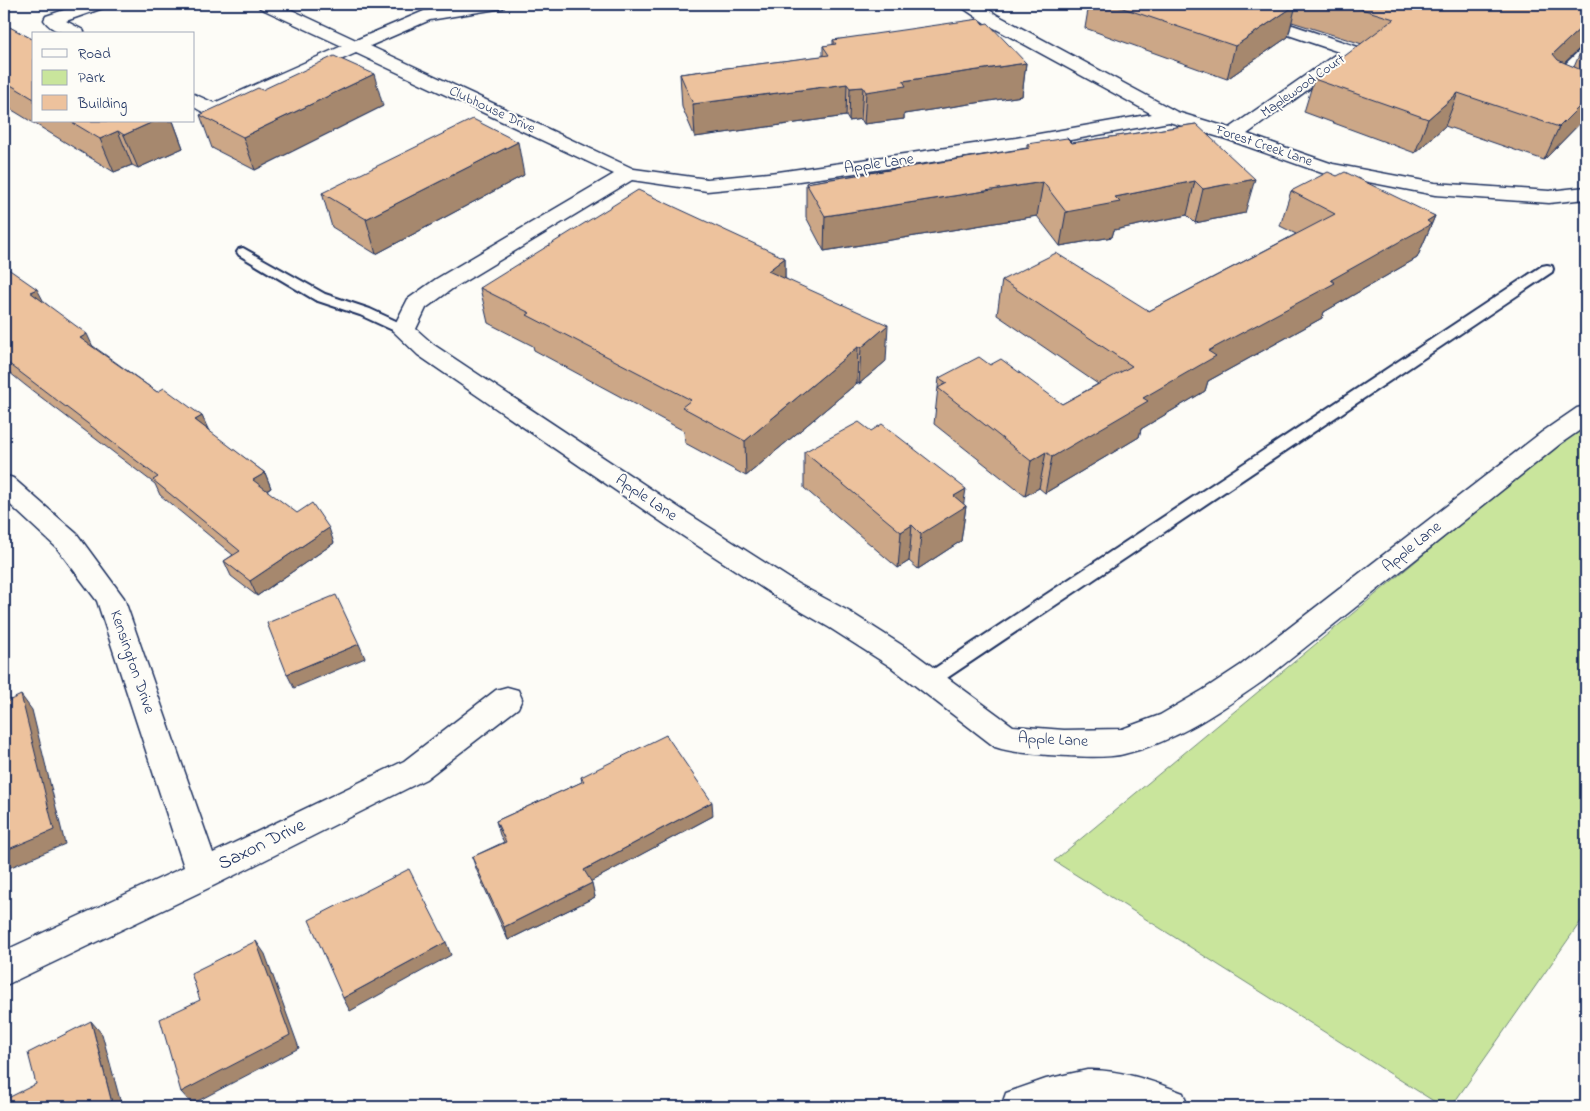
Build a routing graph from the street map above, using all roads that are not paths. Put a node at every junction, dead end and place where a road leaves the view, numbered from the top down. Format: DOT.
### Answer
graph roads {
  1 [pos="97,4"];
  2 [pos="266,4"];
  3 [pos="497,4"];
  4 [pos="969,4"];
  5 [pos="1214,4"];
  6 [pos="73,32"];
  7 [pos="355,46"];
  8 [pos="1586,54"];
  9 [pos="195,100"];
  10 [pos="1586,103"];
  11 [pos="1170,116"];
  12 [pos="1233,135"];
  13 [pos="629,174"];
  14 [pos="1586,193"];
  15 [pos="243,252"];
  16 [pos="1547,270"];
  17 [pos="404,330"];
  18 [pos="1586,414"];
  19 [pos="4,484"];
  20 [pos="930,681"];
  21 [pos="507,699"];
  22 [pos="203,874"];
  23 [pos="4,969"];
  24 [pos="1020,1107"];
  25 [pos="1169,1107"];
  1 -- 6 [label="street"];
  2 -- 7 [label="street, Clubhouse Drive"];
  3 -- 7 [label="street"];
  4 -- 11 [label="street, Forest Creek Lane"];
  5 -- 12 [label="street, Maplewood Court"];
  7 -- 9 [label="street"];
  7 -- 13 [label="street, Clubhouse Drive"];
  8 -- 10 [label="street"];
  11 -- 12 [label="street, Forest Creek Lane"];
  11 -- 13 [label="street, Apple Lane"];
  12 -- 14 [label="street, Forest Creek Lane"];
  13 -- 17 [label="street"];
  15 -- 17 [label="lane"];
  16 -- 20 [label="lane"];
  17 -- 20 [label="street, Apple Lane"];
  18 -- 20 [label="street, Apple Lane"];
  19 -- 22 [label="street, Kensington Drive"];
  21 -- 22 [label="street, Saxon Drive"];
  22 -- 23 [label="street, Saxon Drive"];
  24 -- 25 [label="street"];
}
